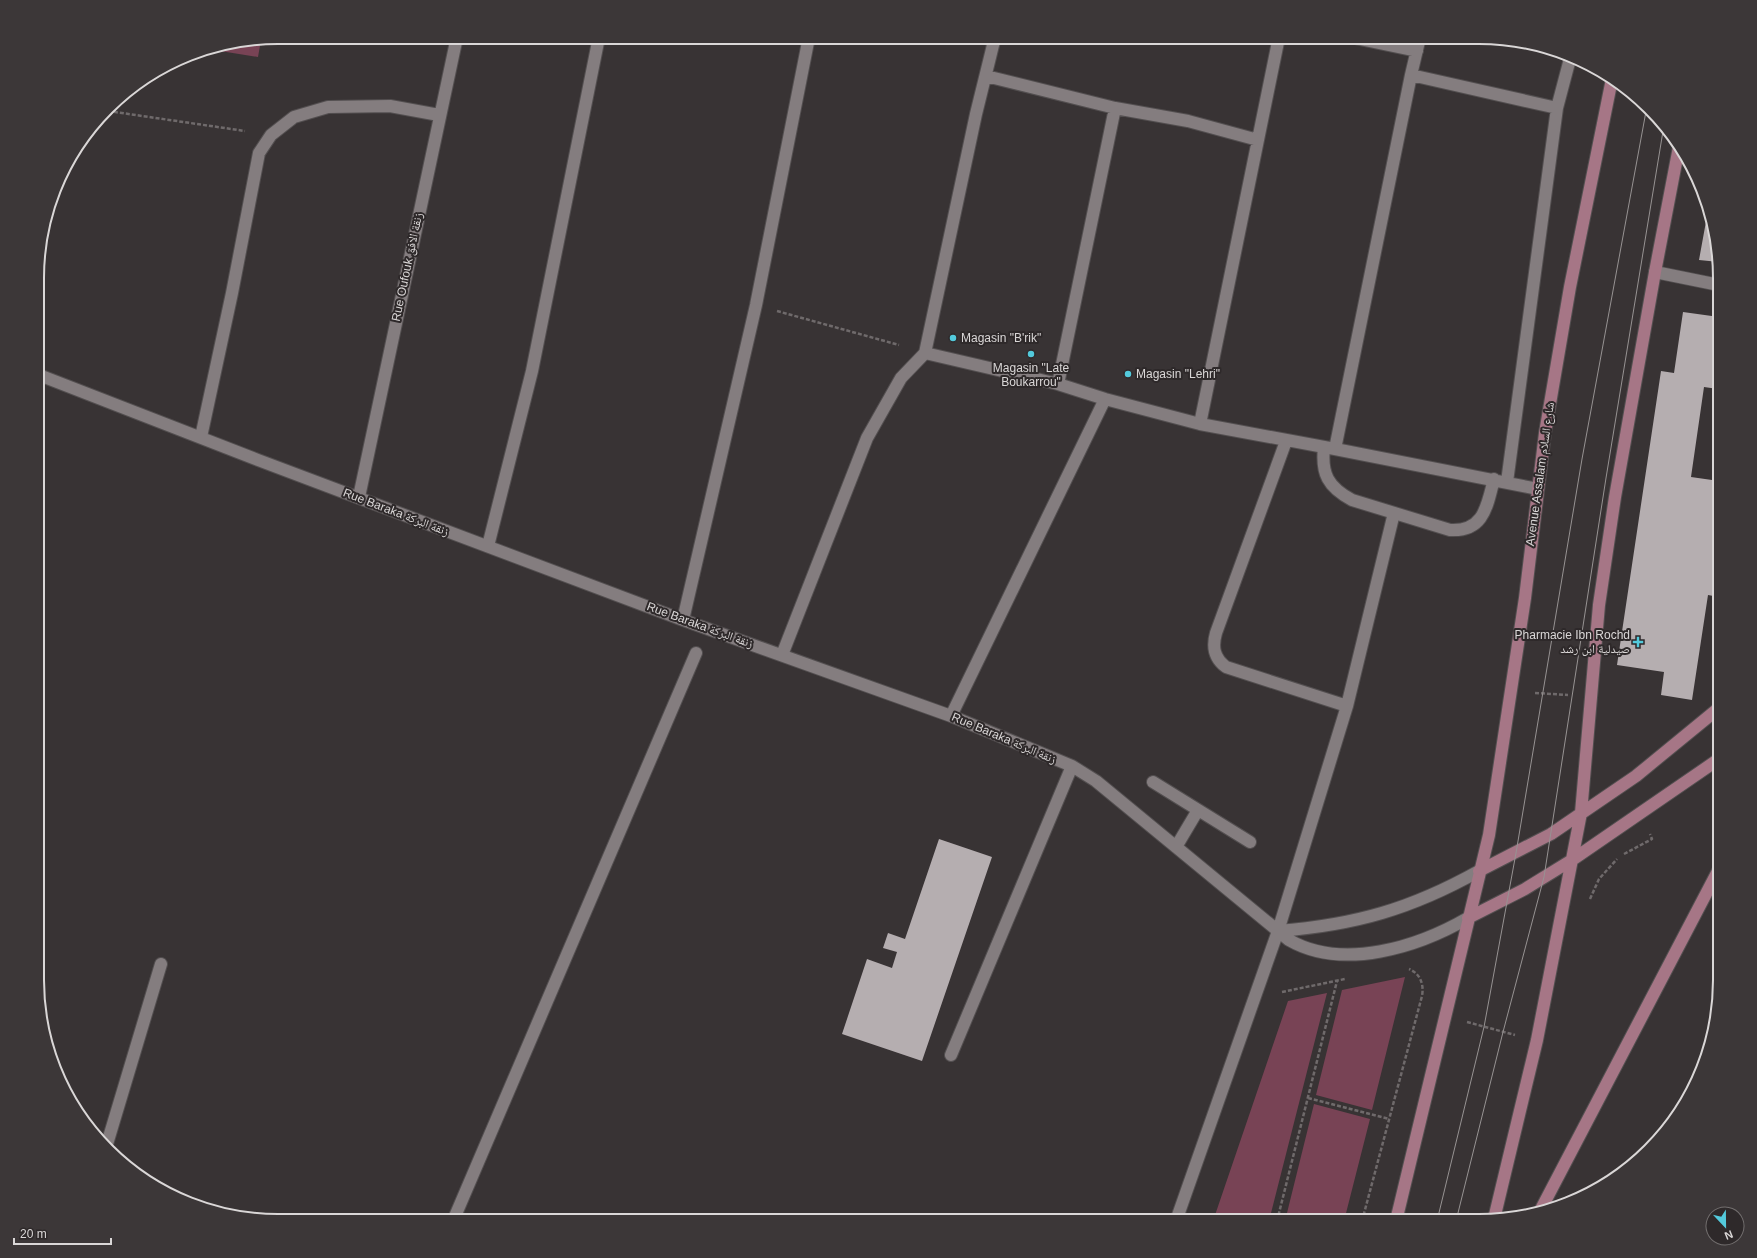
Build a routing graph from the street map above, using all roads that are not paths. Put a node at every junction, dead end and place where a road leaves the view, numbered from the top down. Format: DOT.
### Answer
graph roads {
  1 [pos="455,44"];
  2 [pos="598,44"];
  3 [pos="807,44"];
  4 [pos="993,44"];
  5 [pos="1278,44"];
  6 [pos="1384,44"];
  7 [pos="1419,44"];
  8 [pos="1417,51"];
  9 [pos="1569,62"];
  10 [pos="1411,75"];
  11 [pos="986,76"];
  12 [pos="1611,84"];
  13 [pos="1115,108"];
  14 [pos="1557,108"];
  15 [pos="439,115"];
  16 [pos="1258,140"];
  17 [pos="1678,154"];
  18 [pos="1655,272"];
  19 [pos="1713,284"];
  20 [pos="925,353"];
  21 [pos="44,377"];
  22 [pos="1058,384"];
  23 [pos="1105,399"];
  24 [pos="1200,424"];
  25 [pos="201,437"];
  26 [pos="1286,441"];
  27 [pos="1330,448"];
  28 [pos="1494,479"];
  29 [pos="1507,482"];
  30 [pos="1538,489"];
  31 [pos="359,497"];
  32 [pos="1394,513"];
  33 [pos="488,546"];
  34 [pos="683,620"];
  35 [pos="696,652"];
  36 [pos="782,655"];
  37 [pos="1347,706"];
  38 [pos="1713,714"];
  39 [pos="951,716"];
  40 [pos="1713,764"];
  41 [pos="1072,766"];
  42 [pos="1153,782"];
  43 [pos="1198,810"];
  44 [pos="1581,813"];
  45 [pos="1250,842"];
  46 [pos="1176,846"];
  47 [pos="1572,860"];
  48 [pos="1479,871"];
  49 [pos="1713,882"];
  50 [pos="1468,918"];
  51 [pos="1278,931"];
  52 [pos="161,964"];
  53 [pos="951,1055"];
  54 [pos="108,1140"];
  55 [pos="1543,1205"];
  56 [pos="1495,1213"];
  57 [pos="456,1214"];
  58 [pos="1178,1214"];
  59 [pos="1398,1214"];
  1 -- 15 [label="street, Rue Oufouk زنقة الافق"];
  2 -- 33 [label="street"];
  3 -- 34 [label="street"];
  4 -- 11 [label="street"];
  5 -- 16 [label="street"];
  6 -- 8 [label="street"];
  7 -- 8 [label="street"];
  8 -- 10 [label="street"];
  9 -- 14 [label="street"];
  10 -- 14 [label="street"];
  10 -- 27 [label="street"];
  11 -- 13 [label="street"];
  11 -- 20 [label="street"];
  12 -- 30 [label="main road, Avenue Assalam شارع السلام"];
  13 -- 16 [label="street"];
  13 -- 22 [label="street"];
  14 -- 29 [label="street"];
  15 -- 25 [label="street"];
  15 -- 31 [label="street, Rue Oufouk زنقة الافق"];
  16 -- 24 [label="street"];
  17 -- 18 [label="main road"];
  18 -- 19 [label="street"];
  18 -- 44 [label="main road"];
  20 -- 22 [label="street"];
  20 -- 36 [label="street"];
  21 -- 25 [label="street, Rue Baraka زنقة البركة"];
  22 -- 23 [label="street"];
  23 -- 24 [label="street"];
  23 -- 39 [label="street"];
  24 -- 26 [label="street"];
  25 -- 31 [label="street, Rue Baraka زنقة البركة"];
  26 -- 27 [label="street"];
  26 -- 37 [label="street"];
  27 -- 28 [label="street"];
  27 -- 32 [label="street"];
  28 -- 29 [label="street"];
  28 -- 32 [label="street"];
  29 -- 30 [label="street"];
  30 -- 48 [label="main road, Avenue Assalam شارع السلام"];
  31 -- 33 [label="street, Rue Baraka زنقة البركة"];
  32 -- 37 [label="street"];
  33 -- 34 [label="street, Rue Baraka زنقة البركة"];
  34 -- 36 [label="street, Rue Baraka زنقة البركة"];
  35 -- 57 [label="street"];
  36 -- 39 [label="street, Rue Baraka زنقة البركة"];
  37 -- 51 [label="street"];
  38 -- 44 [label="main road"];
  39 -- 41 [label="street, Rue Baraka زنقة البركة"];
  40 -- 47 [label="main road"];
  41 -- 46 [label="street, Rue Baraka زنقة البركة"];
  41 -- 53 [label="street"];
  42 -- 43 [label="street"];
  43 -- 45 [label="street"];
  43 -- 46 [label="street"];
  44 -- 47 [label="main road"];
  44 -- 48 [label="main road"];
  46 -- 51 [label="street, Rue Baraka زنقة البركة"];
  47 -- 50 [label="main road"];
  47 -- 56 [label="main road"];
  48 -- 50 [label="main road, Avenue Assalam شارع السلام"];
  48 -- 51 [label="street"];
  49 -- 55 [label="main road"];
  50 -- 51 [label="street, Rue Baraka زنقة البركة"];
  50 -- 59 [label="main road, Avenue Assalam شارع السلام"];
  51 -- 58 [label="street"];
  52 -- 54 [label="street"];
}
